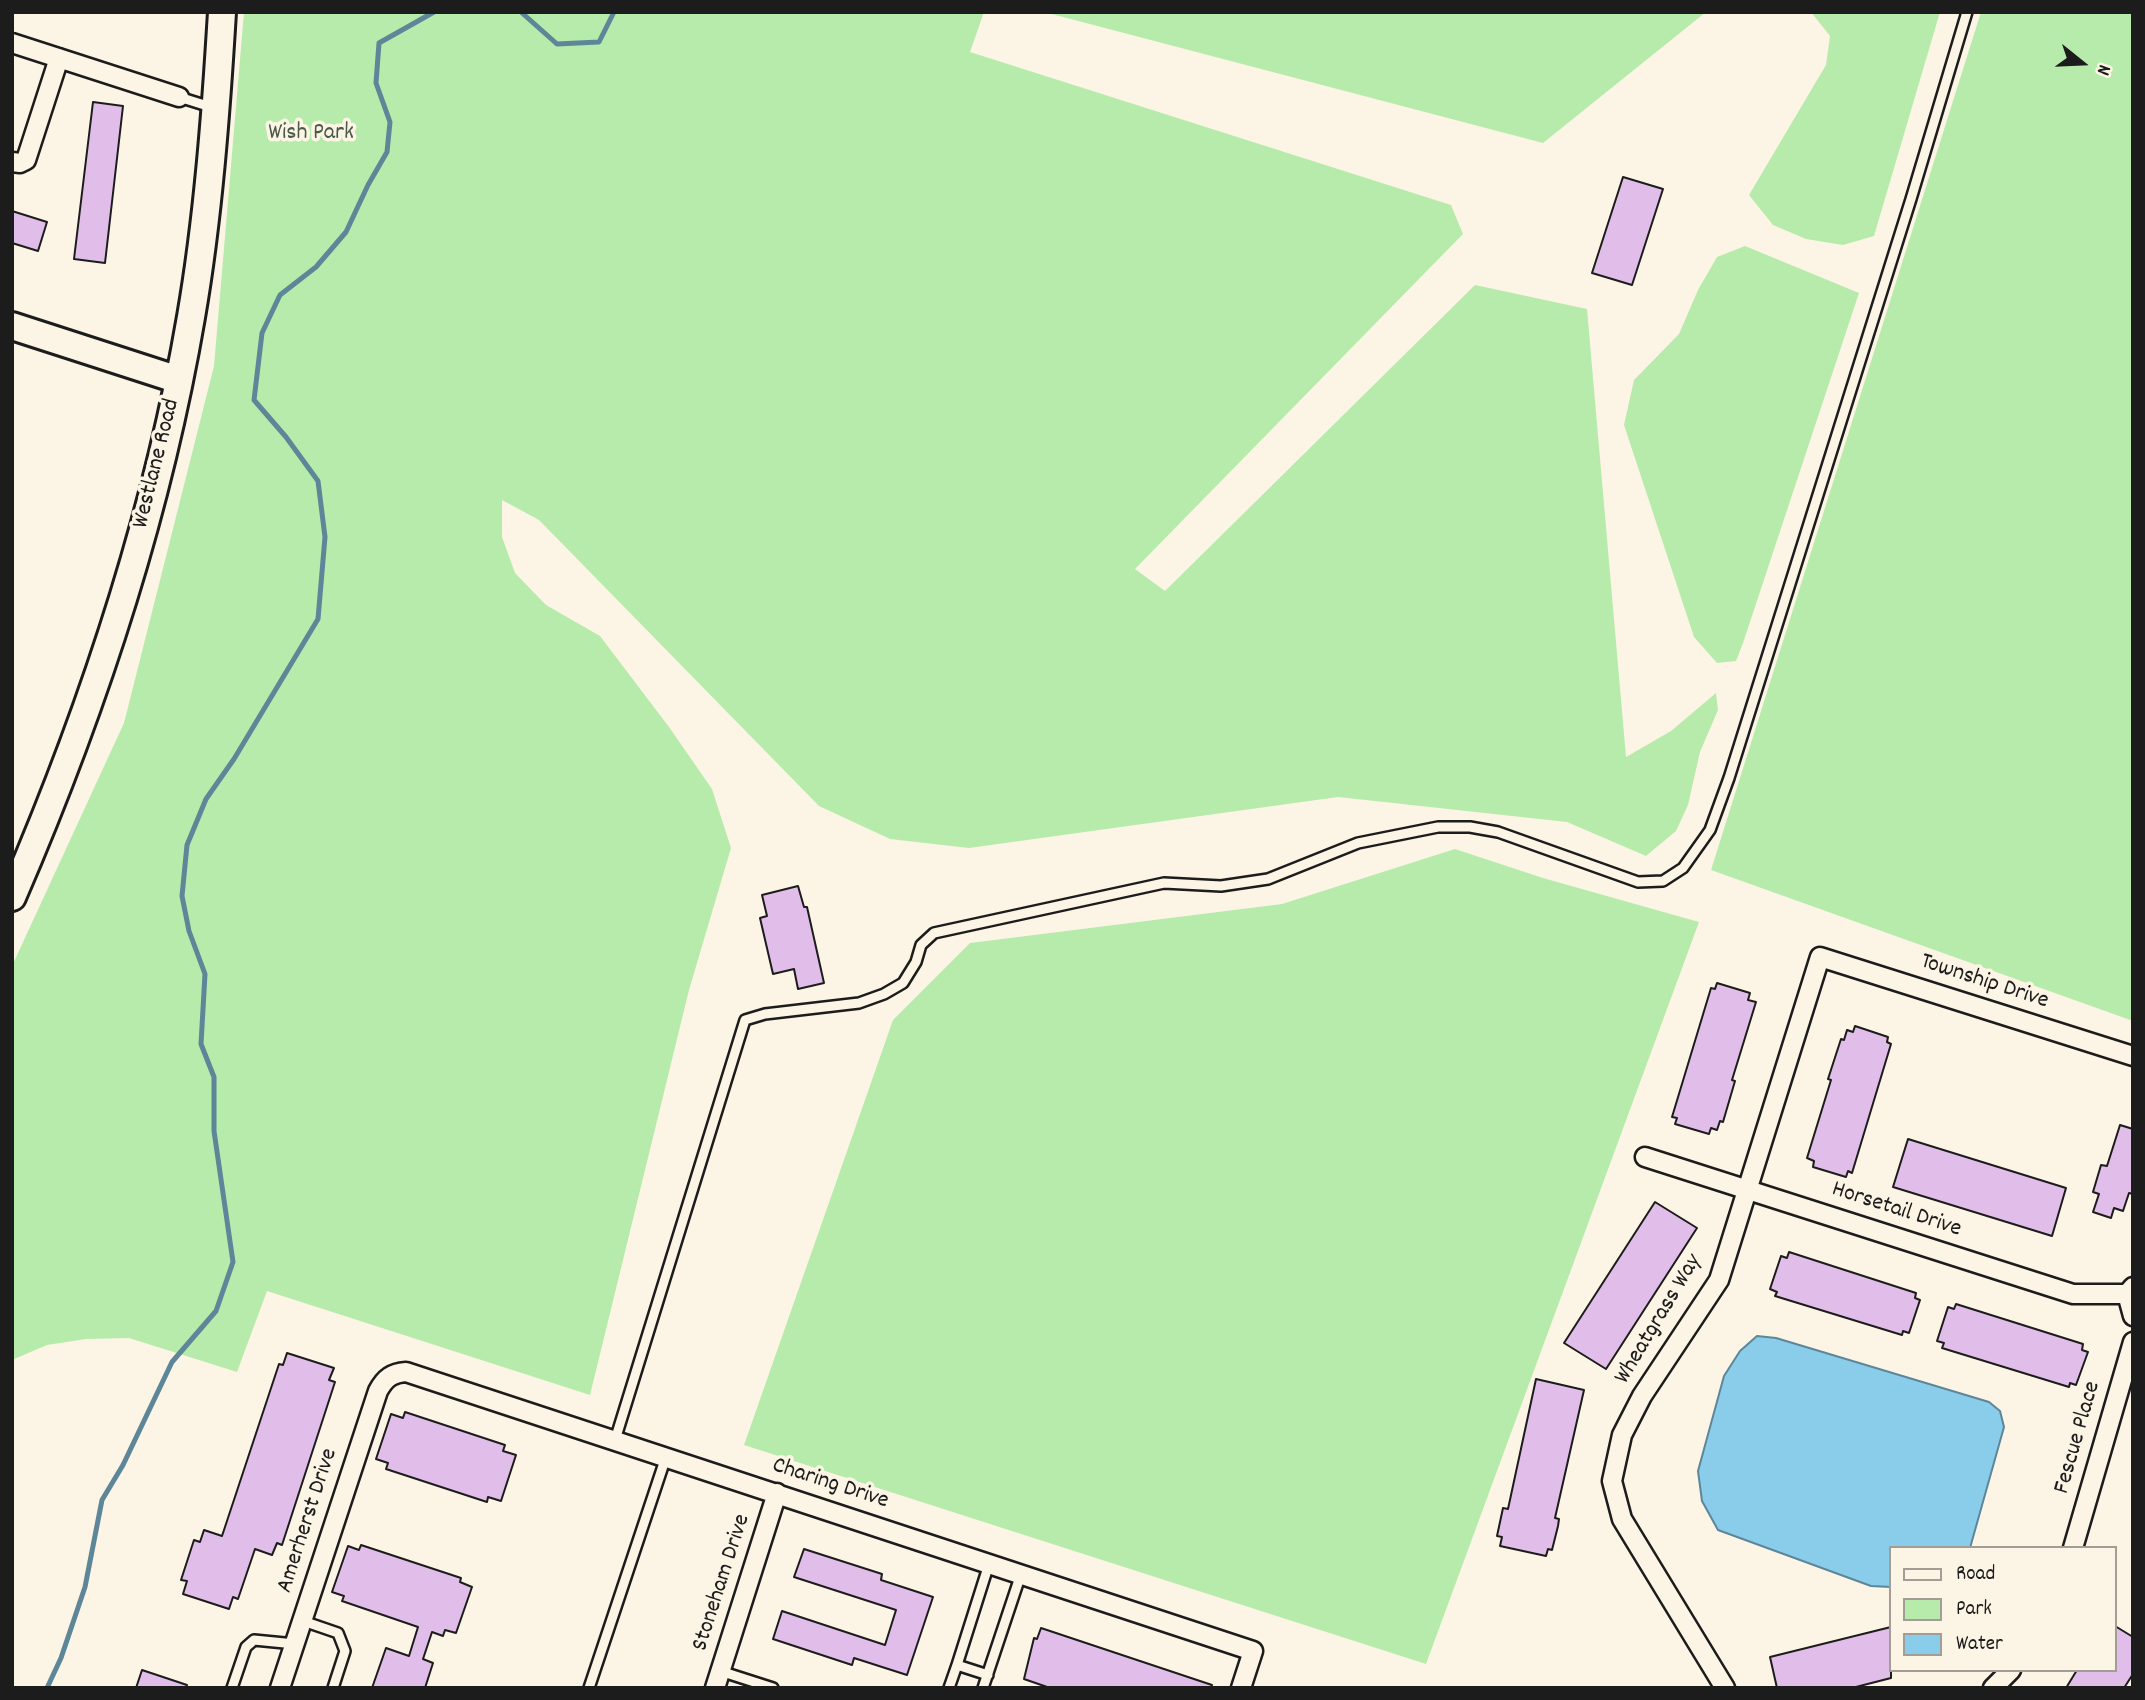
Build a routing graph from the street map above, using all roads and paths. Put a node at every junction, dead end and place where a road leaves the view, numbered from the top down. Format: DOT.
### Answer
graph roads {
  1 [pos="222,12"];
  2 [pos="1966,12"];
  3 [pos="12,43"];
  4 [pos="59,58"];
  5 [pos="179,97"];
  6 [pos="215,108"];
  7 [pos="12,162"];
  8 [pos="12,326"];
  9 [pos="179,380"];
  10 [pos="12,897"];
  11 [pos="1820,957"];
  12 [pos="2133,1056"];
  13 [pos="1645,1157"];
  14 [pos="1746,1189"];
  15 [pos="2130,1290"];
  16 [pos="2133,1316"];
  17 [pos="2133,1342"];
  18 [pos="392,1375"];
  19 [pos="615,1440"];
  20 [pos="666,1457"];
  21 [pos="777,1493"];
  22 [pos="2074,1546"];
  23 [pos="989,1564"];
  24 [pos="1021,1574"];
  25 [pos="303,1621"];
  26 [pos="295,1644"];
  27 [pos="957,1665"];
  28 [pos="2009,1672"];
  29 [pos="988,1675"];
  30 [pos="718,1679"];
  31 [pos="232,1688"];
  32 [pos="280,1688"];
  33 [pos="333,1688"];
  34 [pos="589,1688"];
  35 [pos="773,1688"];
  36 [pos="949,1688"];
  37 [pos="983,1688"];
  38 [pos="1241,1688"];
  39 [pos="1725,1688"];
  40 [pos="1993,1688"];
  1 -- 6 [label="main road, Westlane Road"];
  2 -- 19 [label="lane"];
  3 -- 4 [label="street"];
  4 -- 5 [label="street"];
  4 -- 7 [label="street"];
  5 -- 6 [label="lane"];
  6 -- 9 [label="main road, Westlane Road"];
  8 -- 9 [label="main road"];
  9 -- 10 [label="main road, Westlane Road"];
  11 -- 12 [label="street, Township Drive"];
  11 -- 14 [label="street, Wheatgrass Way"];
  13 -- 14 [label="street, Horsetail Drive"];
  14 -- 15 [label="street, Horsetail Drive"];
  14 -- 39 [label="street, Wheatgrass Way"];
  15 -- 16 [label="street"];
  17 -- 22 [label="street, Fescue Place"];
  18 -- 19 [label="street, Charing Drive"];
  18 -- 25 [label="street, Amerherst Drive"];
  19 -- 20 [label="street, Charing Drive"];
  20 -- 21 [label="street, Charing Drive"];
  20 -- 34 [label="lane"];
  21 -- 23 [label="street, Charing Drive"];
  21 -- 30 [label="street, Stoneham Drive"];
  23 -- 24 [label="street, Charing Drive"];
  23 -- 27 [label="lane"];
  24 -- 29 [label="lane"];
  24 -- 38 [label="street, Charing Drive"];
  25 -- 26 [label="street, Amerherst Drive"];
  25 -- 33 [label="lane"];
  26 -- 31 [label="lane"];
  26 -- 32 [label="street, Amerherst Drive"];
  27 -- 29 [label="lane"];
  27 -- 36 [label="lane"];
  28 -- 40 [label="street"];
  29 -- 37 [label="lane"];
  30 -- 35 [label="lane"];
}
